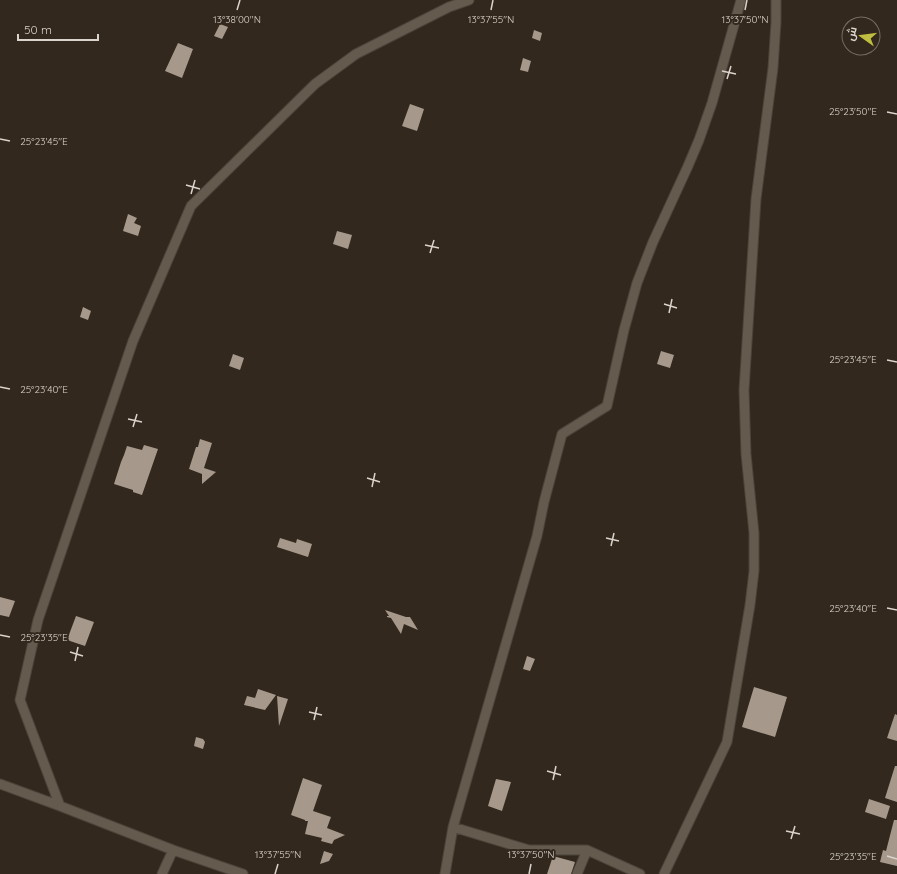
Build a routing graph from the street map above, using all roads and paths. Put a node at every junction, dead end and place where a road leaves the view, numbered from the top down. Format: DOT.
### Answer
graph roads {
  1 [pos="469,0"];
  2 [pos="742,0"];
  3 [pos="776,0"];
  4 [pos="0,784"];
  5 [pos="60,806"];
  6 [pos="453,828"];
  7 [pos="173,850"];
  8 [pos="586,850"];
  9 [pos="162,874"];
  10 [pos="243,874"];
  11 [pos="445,874"];
  12 [pos="577,874"];
  13 [pos="640,874"];
  14 [pos="664,874"];
  1 -- 5 [label="street"];
  2 -- 6 [label="street"];
  3 -- 14 [label="street"];
  4 -- 5 [label="street"];
  5 -- 7 [label="street"];
  6 -- 8 [label="street"];
  6 -- 11 [label="street"];
  7 -- 9 [label="street"];
  7 -- 10 [label="street"];
  8 -- 12 [label="street"];
  8 -- 13 [label="street"];
}
